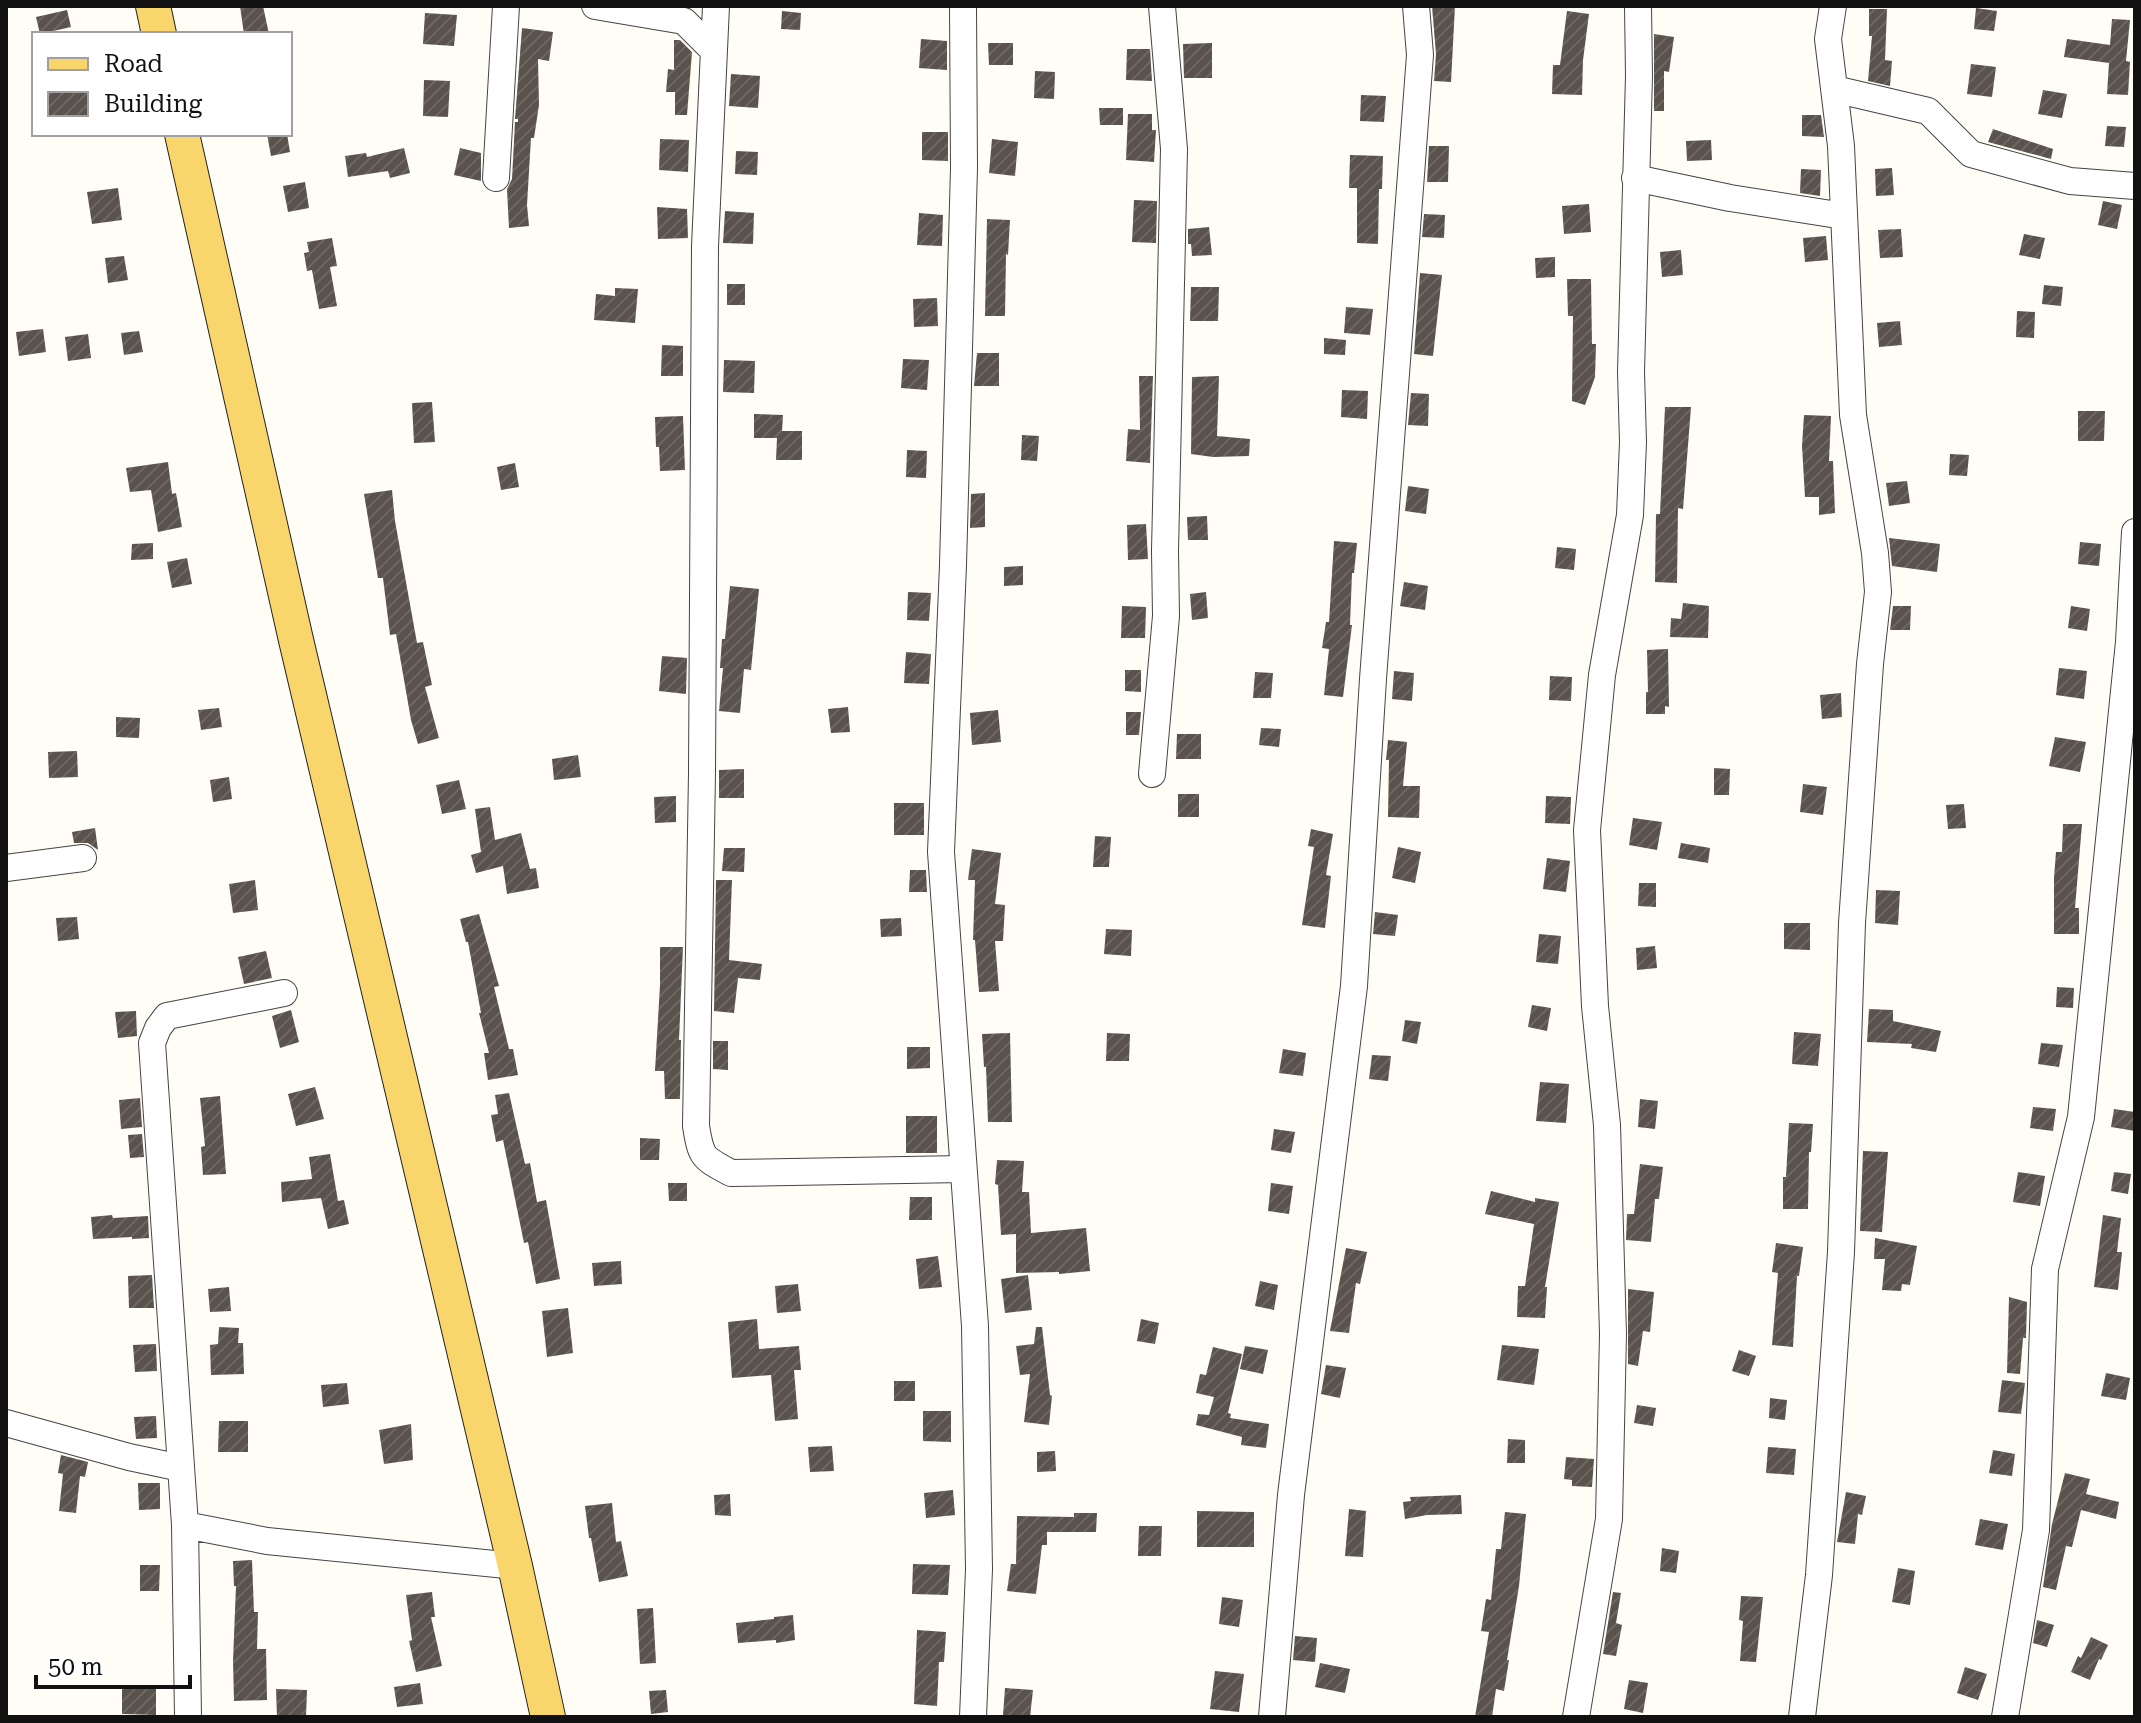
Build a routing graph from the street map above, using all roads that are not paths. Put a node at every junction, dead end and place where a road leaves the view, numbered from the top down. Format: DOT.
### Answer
graph roads {
  1 [pos="153,6"];
  2 [pos="506,6"];
  3 [pos="595,6"];
  4 [pos="716,6"];
  5 [pos="963,6"];
  6 [pos="1162,6"];
  7 [pos="1416,6"];
  8 [pos="1638,6"];
  9 [pos="1833,6"];
  10 [pos="694,13"];
  11 [pos="159,32"];
  12 [pos="713,50"];
  13 [pos="1834,89"];
  14 [pos="182,136"];
  15 [pos="496,178"];
  16 [pos="1635,178"];
  17 [pos="2135,186"];
  18 [pos="1844,216"];
  19 [pos="2135,532"];
  20 [pos="1152,774"];
  21 [pos="83,858"];
  22 [pos="6,868"];
  23 [pos="284,993"];
  24 [pos="963,1169"];
  25 [pos="6,1423"];
  26 [pos="181,1468"];
  27 [pos="185,1525"];
  28 [pos="515,1566"];
  29 [pos="188,1717"];
  30 [pos="548,1717"];
  31 [pos="973,1717"];
  32 [pos="1272,1717"];
  33 [pos="1576,1717"];
  34 [pos="1802,1717"];
  35 [pos="2005,1717"];
  1 -- 11 [label="main road"];
  2 -- 15 [label="street"];
  3 -- 10 [label="street"];
  4 -- 12 [label="street"];
  5 -- 24 [label="street"];
  6 -- 20 [label="street"];
  7 -- 32 [label="street"];
  8 -- 16 [label="street"];
  9 -- 13 [label="street"];
  10 -- 12 [label="street"];
  12 -- 24 [label="street"];
  13 -- 17 [label="street"];
  13 -- 18 [label="street"];
  14 -- 28 [label="main road"];
  16 -- 18 [label="street"];
  16 -- 33 [label="street"];
  18 -- 34 [label="street"];
  19 -- 35 [label="street"];
  21 -- 22 [label="street"];
  23 -- 26 [label="street"];
  24 -- 31 [label="street"];
  25 -- 26 [label="street"];
  26 -- 27 [label="street"];
  27 -- 28 [label="street"];
  27 -- 29 [label="street"];
  28 -- 30 [label="main road"];
}
